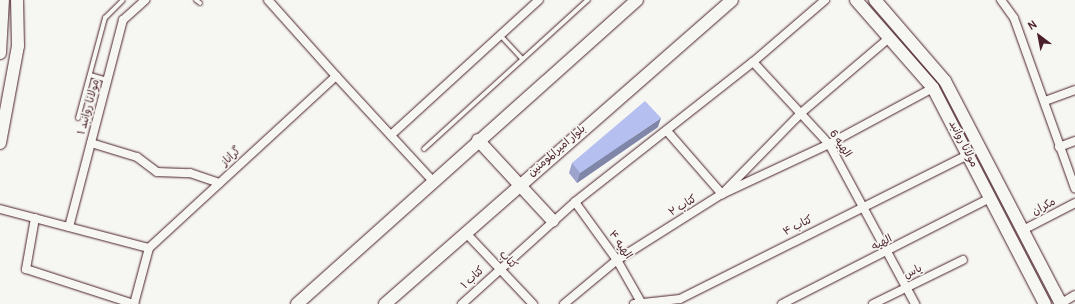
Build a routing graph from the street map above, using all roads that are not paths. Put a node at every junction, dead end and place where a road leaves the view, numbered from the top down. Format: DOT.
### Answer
graph roads {
  1 [pos="3,0"];
  2 [pos="17,0"];
  3 [pos="123,0"];
  4 [pos="145,0"];
  5 [pos="268,0"];
  6 [pos="539,0"];
  7 [pos="588,0"];
  8 [pos="637,0"];
  9 [pos="732,0"];
  10 [pos="825,0"];
  11 [pos="856,0"];
  12 [pos="875,0"];
  13 [pos="1001,0"];
  14 [pos="500,35"];
  15 [pos="889,38"];
  16 [pos="0,53"];
  17 [pos="522,59"];
  18 [pos="753,62"];
  19 [pos="90,75"];
  20 [pos="336,76"];
  21 [pos="107,80"];
  22 [pos="934,88"];
  23 [pos="1075,90"];
  24 [pos="1045,101"];
  25 [pos="801,112"];
  26 [pos="78,118"];
  27 [pos="667,131"];
  28 [pos="973,133"];
  29 [pos="391,135"];
  30 [pos="961,139"];
  31 [pos="478,140"];
  32 [pos="1075,141"];
  33 [pos="0,143"];
  34 [pos="91,143"];
  35 [pos="829,144"];
  36 [pos="1059,147"];
  37 [pos="424,149"];
  38 [pos="968,155"];
  39 [pos="433,181"];
  40 [pos="219,183"];
  41 [pos="518,184"];
  42 [pos="1075,188"];
  43 [pos="722,194"];
  44 [pos="990,198"];
  45 [pos="575,202"];
  46 [pos="1075,203"];
  47 [pos="864,205"];
  48 [pos="0,209"];
  49 [pos="35,218"];
  50 [pos="553,221"];
  51 [pos="69,227"];
  52 [pos="1022,230"];
  53 [pos="465,232"];
  54 [pos="149,248"];
  55 [pos="888,252"];
  56 [pos="617,260"];
  57 [pos="963,260"];
  58 [pos="500,268"];
  59 [pos="906,288"];
  60 [pos="1075,295"];
  61 [pos="297,304"];
  62 [pos="385,304"];
  63 [pos="462,304"];
  64 [pos="533,304"];
  65 [pos="564,304"];
  66 [pos="634,304"];
  67 [pos="642,304"];
  68 [pos="782,304"];
  69 [pos="873,304"];
  70 [pos="915,304"];
  71 [pos="1045,304"];
  72 [pos="1060,304"];
  1 -- 16 [label="street"];
  2 -- 33 [label="street"];
  3 -- 19 [label="lane"];
  4 -- 21 [label="street, مولانا روانبد ۱"];
  5 -- 20 [label="street"];
  6 -- 14 [label="street"];
  7 -- 17 [label="lane"];
  8 -- 31 [label="street"];
  9 -- 41 [label="street, بلوار امیرالمومنین"];
  10 -- 18 [label="street, کتاب ۱"];
  11 -- 15 [label="street, مولانا روانبد"];
  12 -- 28 [label="street, مولانا روانبد"];
  13 -- 24 [label="street"];
  14 -- 17 [label="lane"];
  14 -- 29 [label="street"];
  15 -- 22 [label="street, مولانا روانبد"];
  15 -- 25 [label="street, کتاب ۲"];
  17 -- 37 [label="lane"];
  18 -- 25 [label="street, الهیه 6"];
  18 -- 27 [label="street, کتاب ۱"];
  19 -- 21 [label="lane"];
  19 -- 26 [label="lane"];
  20 -- 29 [label="street"];
  20 -- 40 [label="street, گراناز"];
  21 -- 34 [label="street, مولانا روانبد ۱"];
  22 -- 30 [label="street, مولانا روانبد"];
  22 -- 35 [label="street"];
  23 -- 24 [label="street"];
  24 -- 36 [label="street"];
  25 -- 35 [label="street, الهیه 6"];
  25 -- 43 [label="street, کتاب ۲"];
  27 -- 43 [label="street"];
  27 -- 45 [label="street, کتاب ۱"];
  28 -- 30 [label="street"];
  28 -- 52 [label="street, مولانا روانبد"];
  29 -- 39 [label="street"];
  30 -- 38 [label="street, مولانا روانبد"];
  31 -- 39 [label="street"];
  31 -- 41 [label="street"];
  32 -- 36 [label="street"];
  34 -- 40 [label="street"];
  34 -- 51 [label="street, مولانا روانبد ۱"];
  35 -- 43 [label="street"];
  35 -- 47 [label="street, الهیه 6"];
  36 -- 42 [label="street"];
  38 -- 44 [label="street, مولانا روانبد"];
  38 -- 47 [label="street, کتاب ۴"];
  39 -- 61 [label="street"];
  40 -- 54 [label="street, گراناز"];
  41 -- 50 [label="street"];
  41 -- 53 [label="street, بلوار امیرالمومنین"];
  43 -- 56 [label="street, کتاب ۲"];
  44 -- 55 [label="street, الهیه"];
  44 -- 71 [label="street, مولانا روانبد"];
  45 -- 50 [label="street, کتاب ۱"];
  45 -- 56 [label="street, الهیه ۴"];
  46 -- 52 [label="street, مکران"];
  47 -- 55 [label="street, الهیه 6"];
  47 -- 67 [label="street, کتاب ۴"];
  48 -- 49 [label="street"];
  49 -- 51 [label="street"];
  49 -- 54 [label="street"];
  50 -- 58 [label="street, کتاب ۱"];
  51 -- 54 [label="street"];
  52 -- 72 [label="street, مولانا روانبد"];
  53 -- 58 [label="street, کتاب"];
  53 -- 62 [label="street, بلوار امیرالمومنین"];
  55 -- 59 [label="street, الهیه 6"];
  55 -- 68 [label="street, الهیه"];
  56 -- 65 [label="street, کتاب ۲"];
  56 -- 67 [label="street, الهیه ۴"];
  57 -- 59 [label="street, یاس"];
  58 -- 63 [label="street, کتاب ۱"];
  58 -- 64 [label="street, کتاب"];
  59 -- 69 [label="street, یاس"];
  59 -- 70 [label="street, الهیه 6"];
  60 -- 72 [label="street"];
  66 -- 67 [label="street, کتاب ۴"];
}
